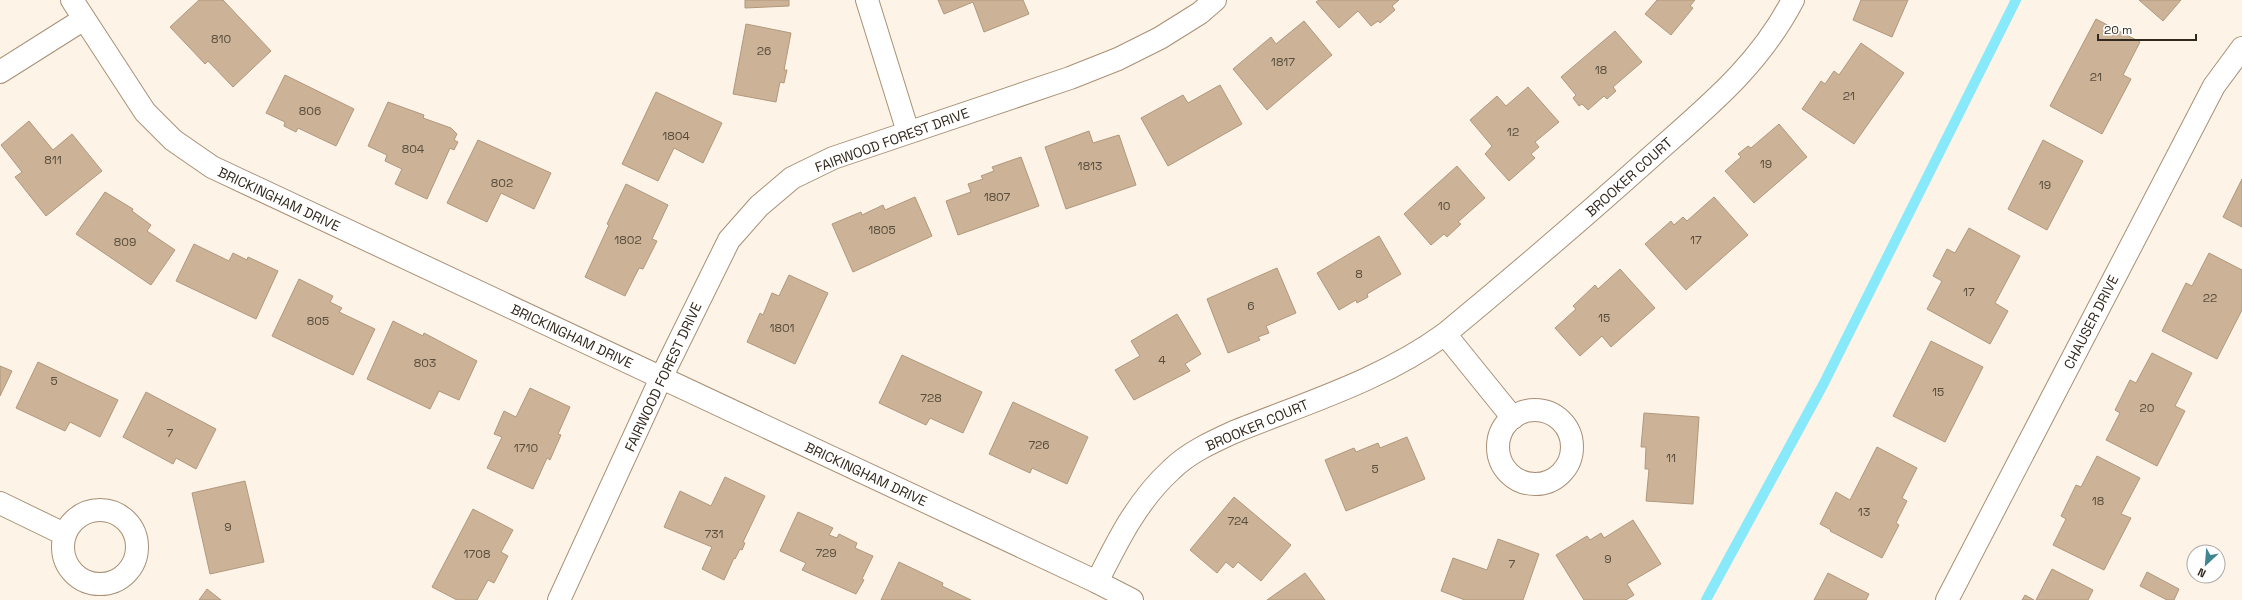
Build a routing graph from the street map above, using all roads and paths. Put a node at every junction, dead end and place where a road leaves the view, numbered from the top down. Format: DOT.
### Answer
graph roads {
  1 [pos="72,0"];
  2 [pos="867,0"];
  3 [pos="1215,0"];
  4 [pos="1792,0"];
  5 [pos="84,19"];
  6 [pos="2242,48"];
  7 [pos="0,72"];
  8 [pos="908,132"];
  9 [pos="1446,334"];
  10 [pos="661,378"];
  11 [pos="1513,418"];
  12 [pos="0,503"];
  13 [pos="64,534"];
  14 [pos="1097,582"];
  15 [pos="559,600"];
  16 [pos="1132,600"];
  17 [pos="1946,600"];
  1 -- 5 [label="street, BRICKINGHAM DRIVE"];
  2 -- 8 [label="street"];
  3 -- 8 [label="street, FAIRWOOD FOREST DRIVE"];
  4 -- 9 [label="street, BROOKER COURT"];
  5 -- 7 [label="street"];
  5 -- 10 [label="street, BRICKINGHAM DRIVE"];
  6 -- 17 [label="street, CHAUSER DRIVE"];
  8 -- 10 [label="street, FAIRWOOD FOREST DRIVE"];
  9 -- 11 [label="street"];
  9 -- 14 [label="street, BROOKER COURT"];
  10 -- 14 [label="street, BRICKINGHAM DRIVE"];
  10 -- 15 [label="street, FAIRWOOD FOREST DRIVE"];
  12 -- 13 [label="street"];
  14 -- 16 [label="street, BRICKINGHAM DRIVE"];
}
